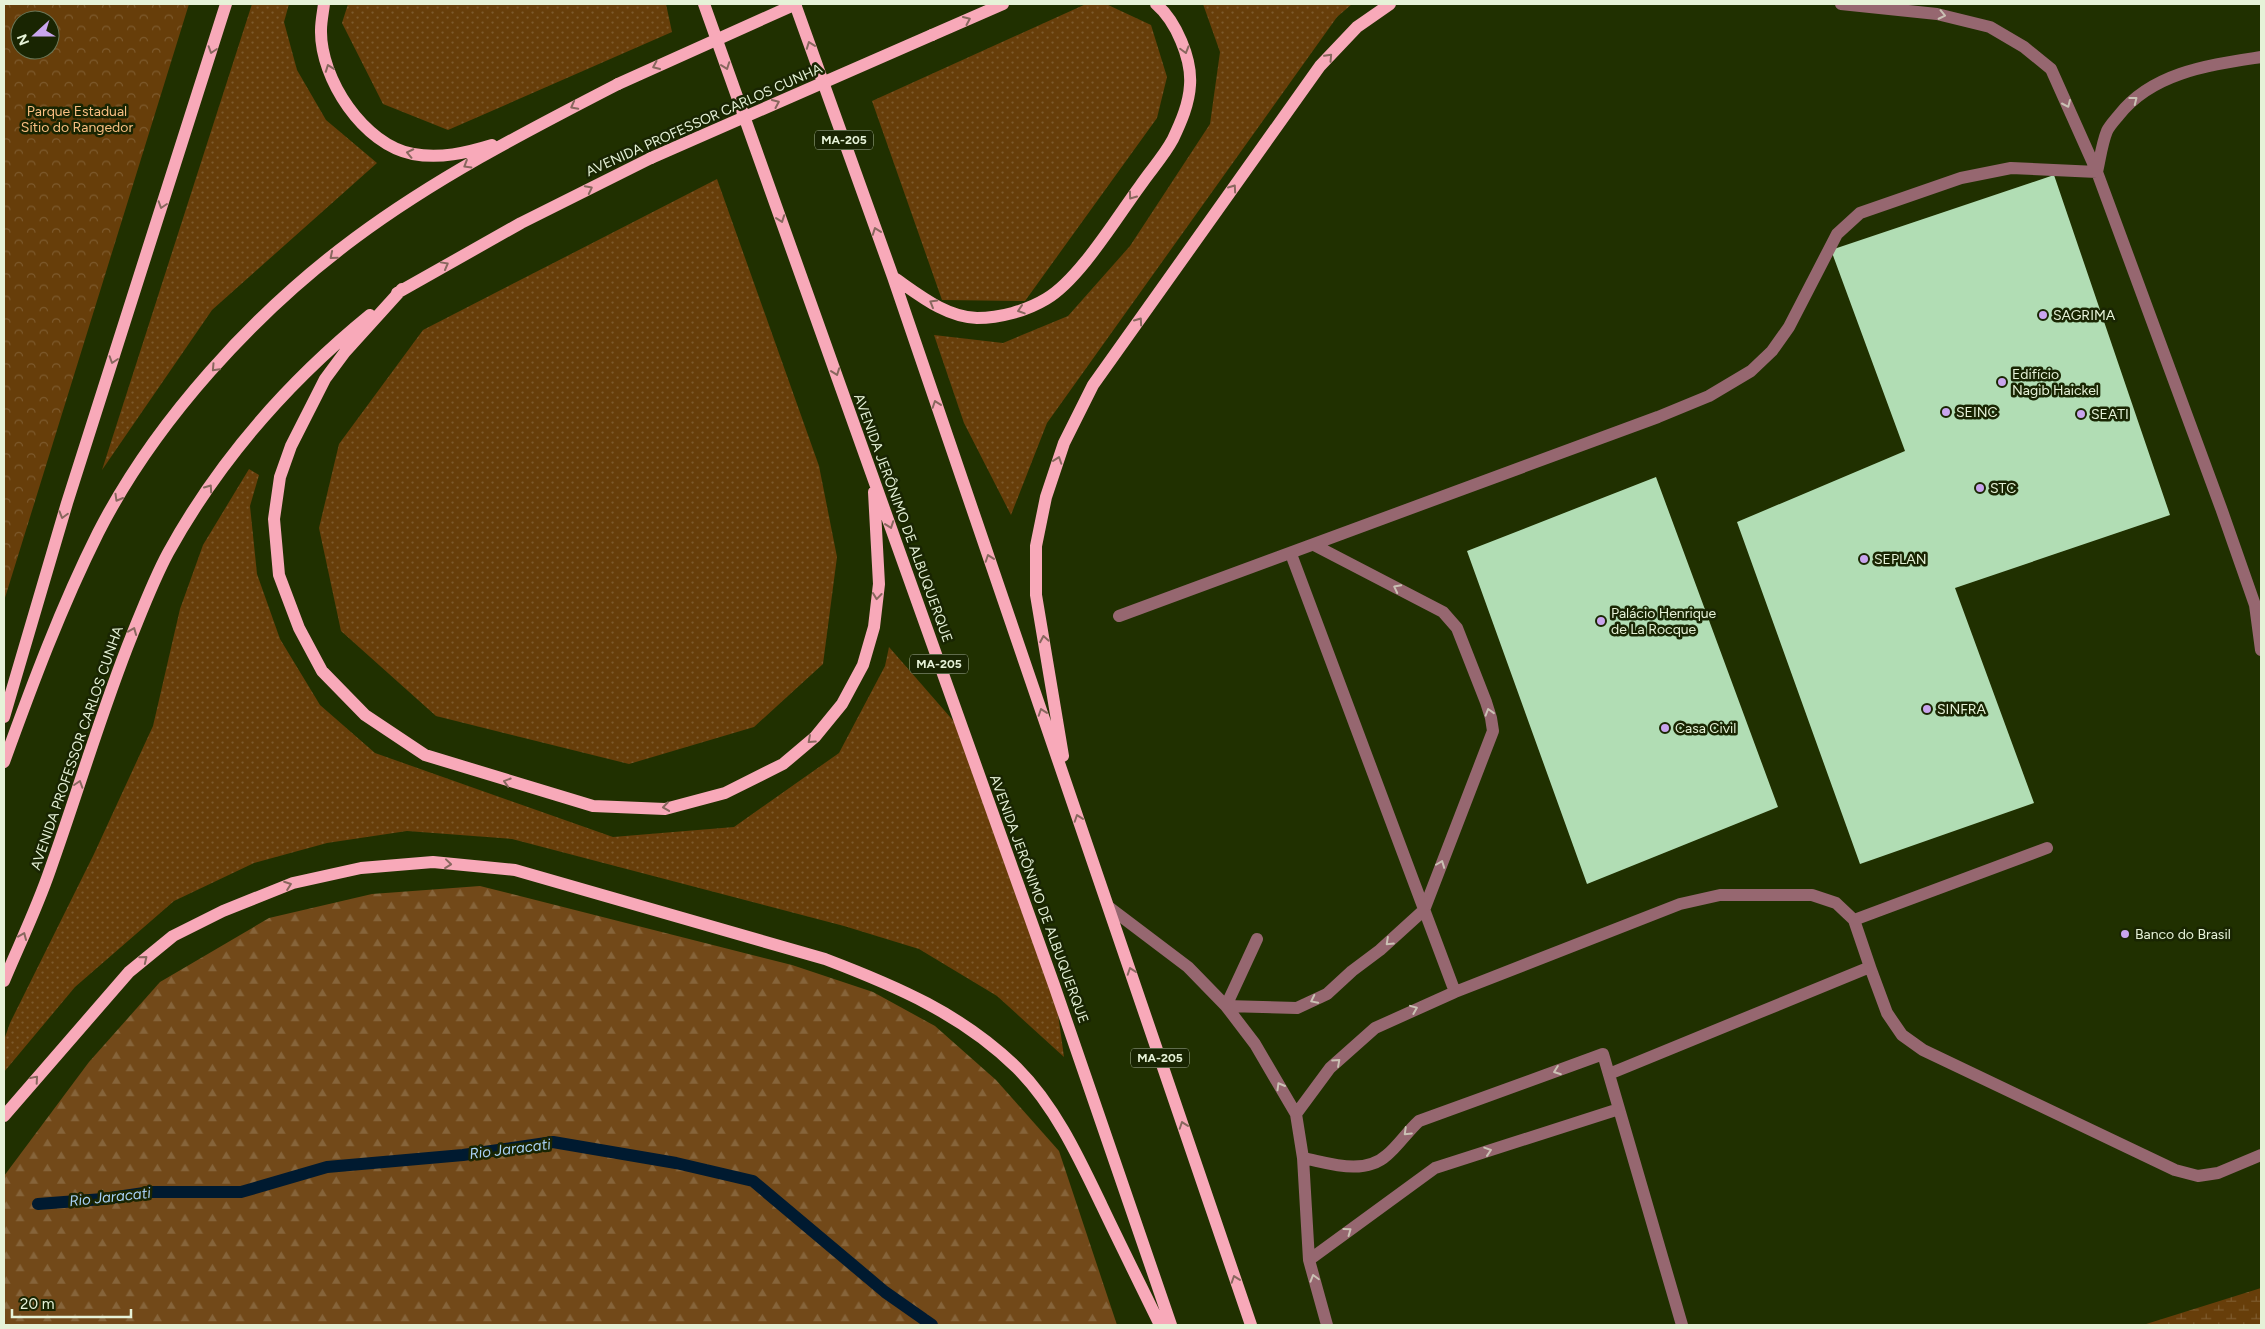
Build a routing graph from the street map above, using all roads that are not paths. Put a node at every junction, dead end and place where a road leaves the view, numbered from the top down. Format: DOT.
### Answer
graph roads {
  1 [pos="226,4"];
  2 [pos="324,4"];
  3 [pos="704,4"];
  4 [pos="796,4"];
  5 [pos="1003,4"];
  6 [pos="1156,4"];
  7 [pos="1390,4"];
  8 [pos="1841,4"];
  9 [pos="2261,57"];
  10 [pos="509,140"];
  11 [pos="2097,172"];
  12 [pos="893,277"];
  13 [pos="402,289"];
  14 [pos="873,478"];
  15 [pos="1314,545"];
  16 [pos="1291,554"];
  17 [pos="1119,616"];
  18 [pos="2261,650"];
  19 [pos="4,717"];
  20 [pos="4,762"];
  21 [pos="1069,791"];
  22 [pos="2046,848"];
  23 [pos="1110,908"];
  24 [pos="1424,910"];
  25 [pos="1854,920"];
  26 [pos="1257,939"];
  27 [pos="1870,967"];
  28 [pos="4,981"];
  29 [pos="1455,992"];
  30 [pos="1226,1006"];
  31 [pos="1609,1074"];
  32 [pos="1620,1109"];
  33 [pos="1296,1114"];
  34 [pos="4,1116"];
  35 [pos="2261,1155"];
  36 [pos="1303,1158"];
  37 [pos="1309,1260"];
  38 [pos="1160,1325"];
  39 [pos="1172,1325"];
  40 [pos="1251,1325"];
  41 [pos="1327,1325"];
  42 [pos="1682,1325"];
  1 -- 19 [label="main road, one-way"];
  10 -- 2 [label="main road, one-way"];
  3 -- 14 [label="main road, AVENIDA JERÔNIMO DE ALBUQUERQUE / MA-205, one-way"];
  4 -- 10 [label="main road, one-way, bridge"];
  12 -- 4 [label="main road, MA-205, one-way"];
  13 -- 5 [label="main road, AVENIDA PROFESSOR CARLOS CUNHA, one-way, bridge"];
  6 -- 12 [label="main road, one-way"];
  21 -- 7 [label="main road, one-way"];
  8 -- 11 [label="lane, one-way"];
  11 -- 9 [label="lane, one-way"];
  10 -- 20 [label="main road, one-way"];
  11 -- 15 [label="lane"];
  11 -- 18 [label="lane"];
  21 -- 12 [label="main road, MA-205, one-way"];
  14 -- 13 [label="main road, one-way"];
  28 -- 13 [label="main road, AVENIDA PROFESSOR CARLOS CUNHA, one-way"];
  14 -- 39 [label="main road, AVENIDA JERÔNIMO DE ALBUQUERQUE / MA-205, one-way"];
  15 -- 16 [label="lane"];
  24 -- 15 [label="lane, one-way"];
  16 -- 17 [label="lane"];
  16 -- 24 [label="lane"];
  23 -- 21 [label="main road, MA-205, one-way"];
  22 -- 25 [label="lane"];
  23 -- 30 [label="lane"];
  40 -- 23 [label="main road, MA-205, one-way"];
  24 -- 29 [label="lane"];
  24 -- 30 [label="lane, one-way"];
  25 -- 27 [label="lane"];
  25 -- 29 [label="lane"];
  26 -- 30 [label="lane"];
  27 -- 31 [label="lane"];
  27 -- 35 [label="lane"];
  33 -- 29 [label="lane, one-way"];
  33 -- 30 [label="lane, one-way"];
  31 -- 32 [label="lane"];
  31 -- 36 [label="lane, one-way"];
  37 -- 32 [label="lane, one-way"];
  32 -- 42 [label="lane"];
  33 -- 36 [label="lane"];
  34 -- 38 [label="main road, one-way"];
  36 -- 37 [label="lane"];
  41 -- 37 [label="lane, one-way"];
}
